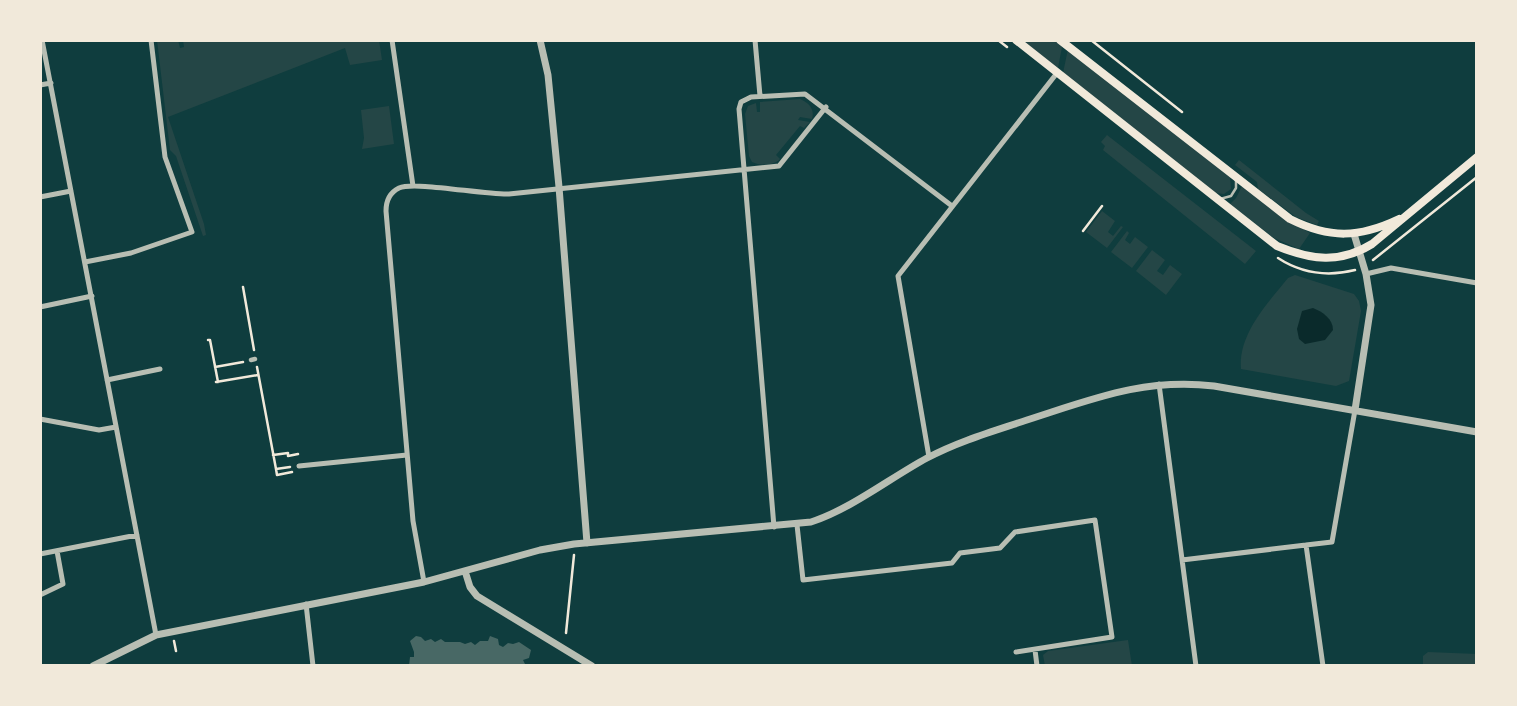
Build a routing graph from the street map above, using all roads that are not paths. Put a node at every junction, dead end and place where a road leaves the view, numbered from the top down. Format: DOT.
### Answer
graph roads {
  1 [pos="42,40"];
  2 [pos="151,40"];
  3 [pos="392,40"];
  4 [pos="540,40"];
  5 [pos="755,40"];
  6 [pos="1016,40"];
  7 [pos="1060,40"];
  8 [pos="1058,73"];
  9 [pos="51,83"];
  10 [pos="40,85"];
  11 [pos="760,96"];
  12 [pos="826,107"];
  13 [pos="1477,158"];
  14 [pos="744,170"];
  15 [pos="1235,175"];
  16 [pos="413,186"];
  17 [pos="559,187"];
  18 [pos="71,191"];
  19 [pos="40,197"];
  20 [pos="1217,199"];
  21 [pos="951,208"];
  22 [pos="1410,213"];
  23 [pos="1354,234"];
  24 [pos="1359,253"];
  25 [pos="85,262"];
  26 [pos="1364,270"];
  27 [pos="1477,283"];
  28 [pos="92,296"];
  29 [pos="40,307"];
  30 [pos="160,369"];
  31 [pos="107,380"];
  32 [pos="1159,384"];
  33 [pos="1355,410"];
  34 [pos="40,419"];
  35 [pos="116,427"];
  36 [pos="1477,432"];
  37 [pos="407,455"];
  38 [pos="929,457"];
  39 [pos="299,468"];
  40 [pos="797,525"];
  41 [pos="774,527"];
  42 [pos="137,535"];
  43 [pos="587,543"];
  44 [pos="1306,545"];
  45 [pos="57,551"];
  46 [pos="40,554"];
  47 [pos="1182,560"];
  48 [pos="465,570"];
  49 [pos="424,582"];
  50 [pos="40,595"];
  51 [pos="306,604"];
  52 [pos="156,635"];
  53 [pos="1035,650"];
  54 [pos="1016,652"];
  55 [pos="93,666"];
  56 [pos="313,666"];
  57 [pos="592,666"];
  58 [pos="1037,666"];
  59 [pos="1196,666"];
  60 [pos="1323,666"];
  1 -- 9 [label="street"];
  2 -- 25 [label="street"];
  3 -- 16 [label="street"];
  4 -- 17 [label="street"];
  5 -- 11 [label="street"];
  6 -- 8 [label="main road"];
  7 -- 15 [label="main road"];
  8 -- 20 [label="main road"];
  8 -- 21 [label="street"];
  9 -- 10 [label="street"];
  9 -- 18 [label="street"];
  11 -- 12 [label="street"];
  11 -- 14 [label="street"];
  12 -- 14 [label="street"];
  12 -- 21 [label="street"];
  13 -- 22 [label="main road"];
  14 -- 17 [label="street"];
  14 -- 41 [label="street"];
  15 -- 20 [label="lane"];
  15 -- 23 [label="main road"];
  16 -- 17 [label="street"];
  16 -- 37 [label="street"];
  17 -- 43 [label="street"];
  18 -- 19 [label="street"];
  18 -- 25 [label="street"];
  20 -- 24 [label="main road"];
  21 -- 38 [label="street"];
  22 -- 23 [label="main road"];
  22 -- 24 [label="main road"];
  23 -- 24 [label="street"];
  24 -- 26 [label="street"];
  25 -- 28 [label="street"];
  26 -- 27 [label="street"];
  26 -- 33 [label="street"];
  28 -- 29 [label="street"];
  28 -- 31 [label="street"];
  30 -- 31 [label="street"];
  31 -- 35 [label="street"];
  32 -- 33 [label="street"];
  32 -- 38 [label="street"];
  32 -- 47 [label="street"];
  33 -- 36 [label="street"];
  33 -- 44 [label="street"];
  34 -- 35 [label="street"];
  35 -- 42 [label="street"];
  37 -- 39 [label="street"];
  37 -- 49 [label="street"];
  38 -- 40 [label="street"];
  40 -- 41 [label="street"];
  40 -- 53 [label="street"];
  41 -- 43 [label="street"];
  42 -- 45 [label="street"];
  42 -- 52 [label="street"];
  43 -- 48 [label="street"];
  44 -- 47 [label="street"];
  44 -- 60 [label="street"];
  45 -- 46 [label="street"];
  45 -- 50 [label="street"];
  47 -- 59 [label="street"];
  48 -- 49 [label="street"];
  48 -- 57 [label="street"];
  49 -- 51 [label="street"];
  51 -- 52 [label="street"];
  51 -- 56 [label="street"];
  52 -- 55 [label="street"];
  53 -- 54 [label="street"];
  53 -- 58 [label="street"];
}
